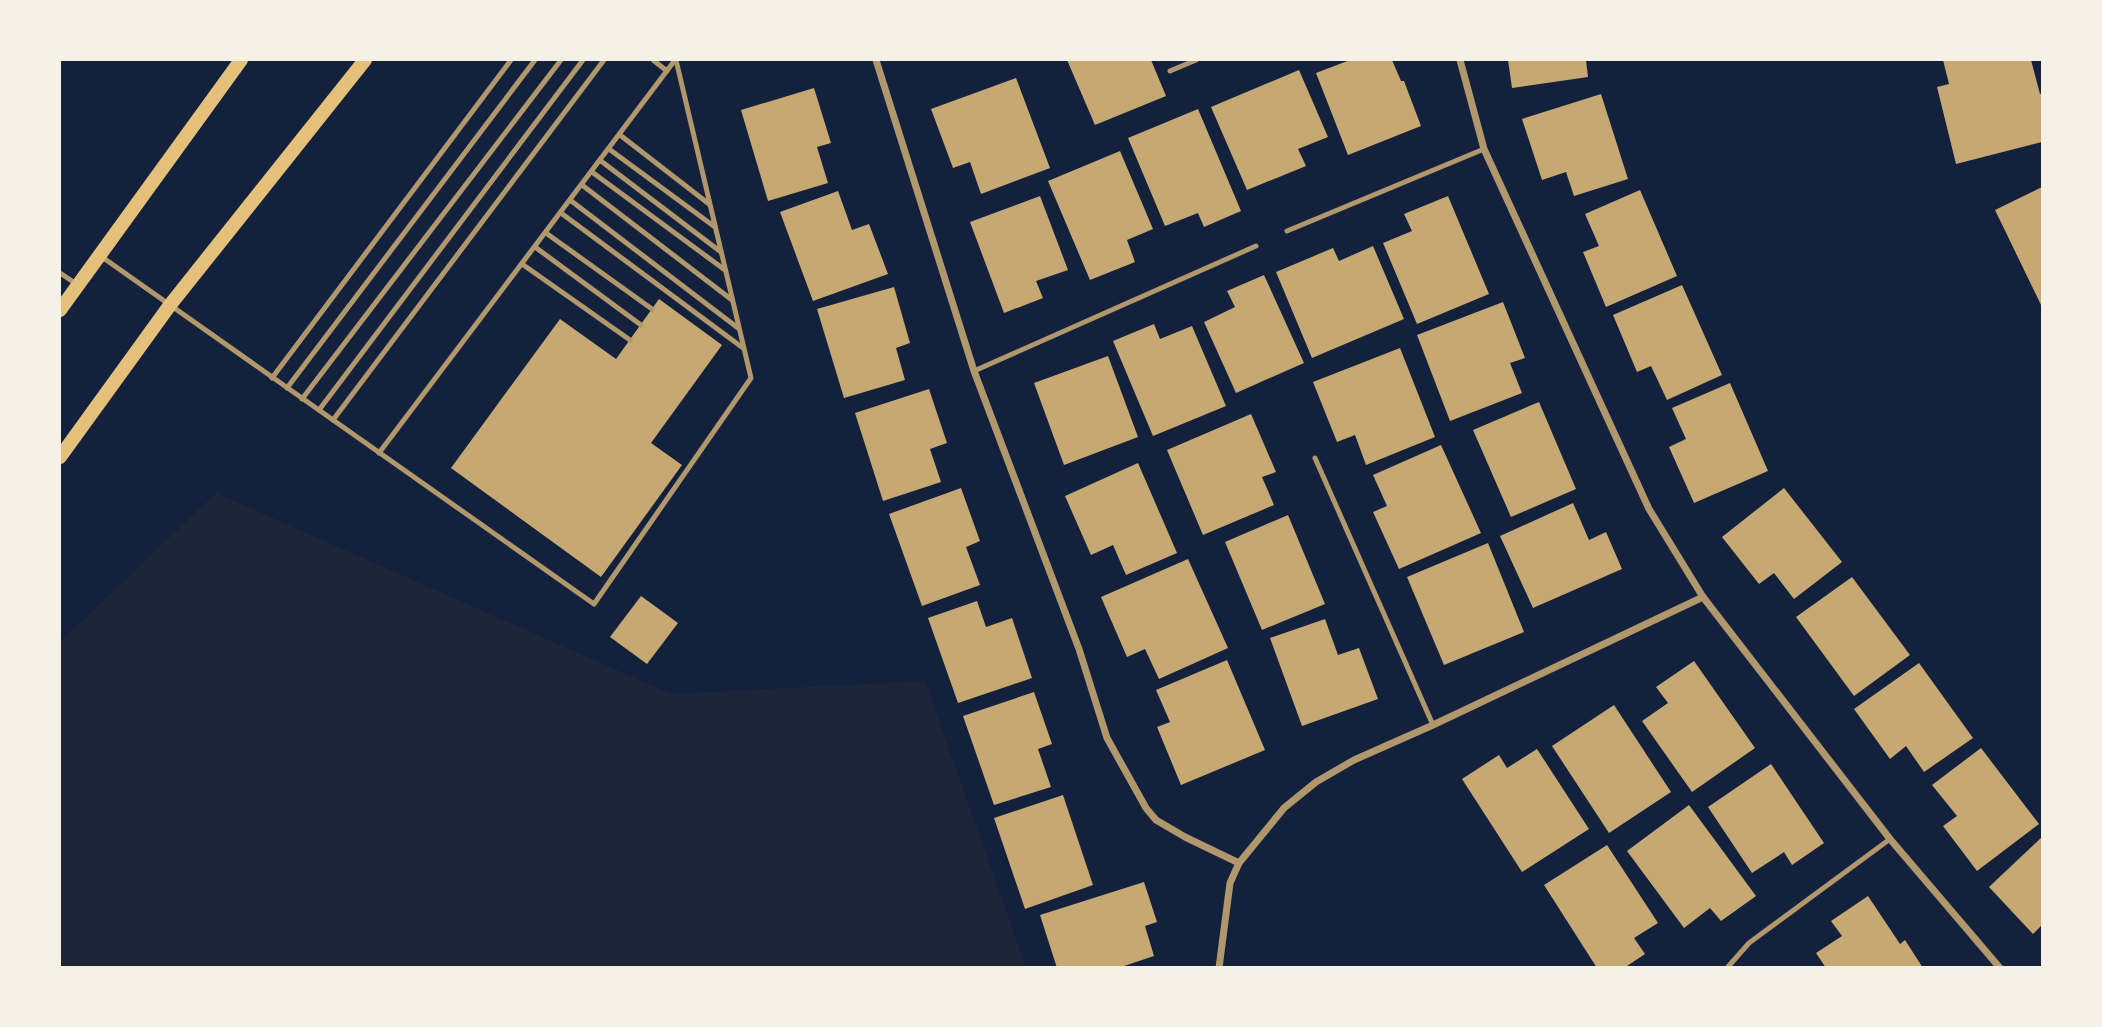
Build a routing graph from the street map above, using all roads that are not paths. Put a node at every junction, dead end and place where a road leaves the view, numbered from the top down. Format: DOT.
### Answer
graph roads {
  1 [pos="241,60"];
  2 [pos="365,60"];
  3 [pos="511,60"];
  4 [pos="535,60"];
  5 [pos="561,60"];
  6 [pos="583,60"];
  7 [pos="604,60"];
  8 [pos="653,60"];
  9 [pos="675,60"];
  10 [pos="876,60"];
  11 [pos="1196,60"];
  12 [pos="1460,60"];
  13 [pos="667,71"];
  14 [pos="1170,71"];
  15 [pos="620,135"];
  16 [pos="609,149"];
  17 [pos="1484,149"];
  18 [pos="601,160"];
  19 [pos="592,172"];
  20 [pos="582,185"];
  21 [pos="570,200"];
  22 [pos="709,204"];
  23 [pos="561,212"];
  24 [pos="715,228"];
  25 [pos="1287,231"];
  26 [pos="546,233"];
  27 [pos="1256,246"];
  28 [pos="536,247"];
  29 [pos="721,252"];
  30 [pos="99,256"];
  31 [pos="523,264"];
  32 [pos="725,270"];
  33 [pos="60,272"];
  34 [pos="78,285"];
  35 [pos="732,300"];
  36 [pos="170,306"];
  37 [pos="652,309"];
  38 [pos="60,310"];
  39 [pos="641,325"];
  40 [pos="738,328"];
  41 [pos="630,340"];
  42 [pos="743,348"];
  43 [pos="974,370"];
  44 [pos="272,378"];
  45 [pos="287,388"];
  46 [pos="302,399"];
  47 [pos="319,410"];
  48 [pos="333,420"];
  49 [pos="379,453"];
  50 [pos="60,457"];
  51 [pos="1315,458"];
  52 [pos="1703,597"];
  53 [pos="1433,726"];
  54 [pos="1889,839"];
  55 [pos="1239,863"];
  56 [pos="1219,968"];
  57 [pos="1727,968"];
  58 [pos="2000,968"];
  1 -- 30 [label="main road"];
  2 -- 36 [label="main road"];
  3 -- 44 [label="lane"];
  4 -- 45 [label="lane"];
  5 -- 46 [label="lane"];
  6 -- 47 [label="lane"];
  7 -- 48 [label="lane"];
  8 -- 13 [label="lane"];
  9 -- 13 [label="lane"];
  9 -- 22 [label="lane"];
  10 -- 43 [label="street"];
  11 -- 14 [label="lane"];
  12 -- 17 [label="street"];
  13 -- 15 [label="lane"];
  15 -- 16 [label="lane"];
  15 -- 22 [label="lane"];
  16 -- 18 [label="lane"];
  16 -- 24 [label="lane"];
  17 -- 25 [label="lane"];
  17 -- 52 [label="street"];
  18 -- 19 [label="lane"];
  18 -- 29 [label="lane"];
  19 -- 20 [label="lane"];
  19 -- 32 [label="lane"];
  20 -- 21 [label="lane"];
  20 -- 35 [label="lane"];
  21 -- 23 [label="lane"];
  21 -- 40 [label="lane"];
  22 -- 24 [label="lane"];
  23 -- 26 [label="lane"];
  23 -- 42 [label="lane"];
  24 -- 29 [label="lane"];
  26 -- 28 [label="lane"];
  26 -- 37 [label="lane"];
  27 -- 43 [label="lane"];
  28 -- 31 [label="lane"];
  28 -- 39 [label="lane"];
  29 -- 32 [label="lane"];
  30 -- 34 [label="main road"];
  30 -- 36 [label="lane"];
  31 -- 41 [label="lane"];
  31 -- 49 [label="lane"];
  32 -- 35 [label="lane"];
  33 -- 34 [label="lane"];
  34 -- 38 [label="main road"];
  35 -- 40 [label="lane"];
  36 -- 44 [label="lane"];
  36 -- 50 [label="main road"];
  40 -- 42 [label="lane"];
  42 -- 49 [label="lane"];
  43 -- 55 [label="street"];
  44 -- 45 [label="lane"];
  45 -- 46 [label="lane"];
  46 -- 47 [label="lane"];
  47 -- 48 [label="lane"];
  48 -- 49 [label="lane"];
  51 -- 53 [label="lane"];
  52 -- 53 [label="street"];
  52 -- 54 [label="street"];
  53 -- 55 [label="street"];
  54 -- 57 [label="lane"];
  54 -- 58 [label="street"];
  55 -- 56 [label="street"];
}
